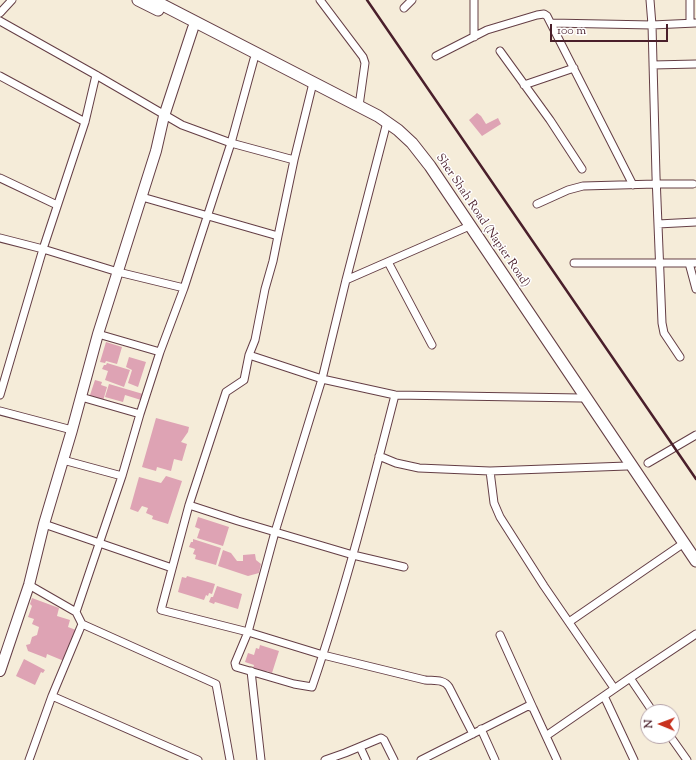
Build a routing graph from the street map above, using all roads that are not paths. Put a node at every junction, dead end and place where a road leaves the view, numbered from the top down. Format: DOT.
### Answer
graph roads {
  1 [pos="12,0"];
  2 [pos="138,0"];
  3 [pos="153,0"];
  4 [pos="320,0"];
  5 [pos="412,0"];
  6 [pos="474,0"];
  7 [pos="650,0"];
  8 [pos="690,0"];
  9 [pos="404,8"];
  10 [pos="0,13"];
  11 [pos="0,21"];
  12 [pos="551,23"];
  13 [pos="693,23"];
  14 [pos="652,25"];
  15 [pos="193,28"];
  16 [pos="474,37"];
  17 [pos="500,51"];
  18 [pos="436,56"];
  19 [pos="254,59"];
  20 [pos="696,64"];
  21 [pos="653,65"];
  22 [pos="574,68"];
  23 [pos="96,75"];
  24 [pos="0,76"];
  25 [pos="296,77"];
  26 [pos="524,85"];
  27 [pos="312,87"];
  28 [pos="359,106"];
  29 [pos="164,116"];
  30 [pos="84,122"];
  31 [pos="386,126"];
  32 [pos="231,143"];
  33 [pos="294,160"];
  34 [pos="582,169"];
  35 [pos="0,178"];
  36 [pos="656,184"];
  37 [pos="693,184"];
  38 [pos="633,185"];
  39 [pos="142,196"];
  40 [pos="536,204"];
  41 [pos="57,205"];
  42 [pos="207,215"];
  43 [pos="696,222"];
  44 [pos="658,224"];
  45 [pos="465,228"];
  46 [pos="278,236"];
  47 [pos="0,238"];
  48 [pos="43,249"];
  49 [pos="388,262"];
  50 [pos="660,263"];
  51 [pos="692,263"];
  52 [pos="574,264"];
  53 [pos="118,272"];
  54 [pos="346,280"];
  55 [pos="184,288"];
  56 [pos="696,289"];
  57 [pos="98,334"];
  58 [pos="432,345"];
  59 [pos="160,352"];
  60 [pos="249,355"];
  61 [pos="680,358"];
  62 [pos="322,379"];
  63 [pos="0,395"];
  64 [pos="395,395"];
  65 [pos="81,397"];
  66 [pos="581,398"];
  67 [pos="0,411"];
  68 [pos="140,414"];
  69 [pos="72,430"];
  70 [pos="696,435"];
  71 [pos="379,456"];
  72 [pos="63,460"];
  73 [pos="648,463"];
  74 [pos="627,466"];
  75 [pos="490,471"];
  76 [pos="122,476"];
  77 [pos="189,505"];
  78 [pos="44,524"];
  79 [pos="275,532"];
  80 [pos="99,543"];
  81 [pos="681,546"];
  82 [pos="353,554"];
  83 [pos="696,561"];
  84 [pos="404,567"];
  85 [pos="172,568"];
  86 [pos="29,585"];
  87 [pos="76,612"];
  88 [pos="569,622"];
  89 [pos="82,624"];
  90 [pos="248,632"];
  91 [pos="696,634"];
  92 [pos="500,635"];
  93 [pos="323,655"];
  94 [pos="0,671"];
  95 [pos="251,671"];
  96 [pos="630,678"];
  97 [pos="614,688"];
  98 [pos="52,696"];
  99 [pos="604,696"];
  100 [pos="648,704"];
  101 [pos="533,708"];
  102 [pos="481,729"];
  103 [pos="473,734"];
  104 [pos="546,736"];
  105 [pos="675,744"];
  106 [pos="360,747"];
  107 [pos="29,760"];
  108 [pos="198,760"];
  109 [pos="230,760"];
  110 [pos="261,760"];
  111 [pos="325,760"];
  112 [pos="366,760"];
  113 [pos="394,760"];
  114 [pos="421,760"];
  115 [pos="495,760"];
  116 [pos="556,760"];
  117 [pos="634,760"];
  118 [pos="686,760"];
  1 -- 10 [label="street"];
  2 -- 15 [label="main road, Sher Shah Road (Napier Road)"];
  3 -- 25 [label="main road, Sher Shah Road (Napier Road)"];
  4 -- 28 [label="street"];
  5 -- 9 [label="street"];
  6 -- 16 [label="street"];
  7 -- 14 [label="street"];
  8 -- 13 [label="street"];
  11 -- 23 [label="street"];
  12 -- 14 [label="street"];
  12 -- 16 [label="street"];
  12 -- 22 [label="street"];
  13 -- 14 [label="street"];
  14 -- 21 [label="street"];
  15 -- 19 [label="main road, Sher Shah Road (Napier Road)"];
  15 -- 29 [label="main road"];
  16 -- 18 [label="street"];
  17 -- 26 [label="street"];
  19 -- 25 [label="main road, Sher Shah Road (Napier Road)"];
  19 -- 32 [label="street"];
  20 -- 21 [label="street"];
  21 -- 36 [label="street"];
  22 -- 26 [label="street"];
  22 -- 38 [label="street"];
  23 -- 29 [label="street"];
  23 -- 30 [label="street"];
  24 -- 30 [label="street"];
  25 -- 28 [label="main road, Sher Shah Road (Napier Road)"];
  26 -- 34 [label="street"];
  27 -- 33 [label="street"];
  28 -- 83 [label="main road, Sher Shah Road (Napier Road)"];
  29 -- 32 [label="street"];
  29 -- 39 [label="main road"];
  30 -- 41 [label="street"];
  31 -- 54 [label="street"];
  32 -- 33 [label="street"];
  32 -- 42 [label="street"];
  33 -- 46 [label="street"];
  35 -- 41 [label="street"];
  36 -- 37 [label="street"];
  36 -- 38 [label="street"];
  36 -- 44 [label="street"];
  38 -- 40 [label="street"];
  39 -- 42 [label="street"];
  39 -- 53 [label="main road"];
  41 -- 48 [label="street"];
  42 -- 46 [label="street"];
  42 -- 55 [label="street"];
  43 -- 44 [label="street"];
  44 -- 50 [label="street"];
  45 -- 49 [label="street"];
  46 -- 60 [label="street"];
  47 -- 48 [label="street"];
  48 -- 53 [label="street"];
  48 -- 63 [label="street"];
  49 -- 54 [label="street"];
  49 -- 58 [label="street"];
  50 -- 51 [label="street"];
  50 -- 52 [label="street"];
  50 -- 61 [label="street"];
  51 -- 56 [label="street"];
  53 -- 55 [label="street"];
  53 -- 57 [label="main road"];
  54 -- 62 [label="street"];
  55 -- 59 [label="street"];
  57 -- 59 [label="street"];
  57 -- 65 [label="main road"];
  59 -- 68 [label="street"];
  60 -- 62 [label="street"];
  60 -- 77 [label="street"];
  62 -- 64 [label="street"];
  62 -- 79 [label="street"];
  64 -- 66 [label="street"];
  64 -- 71 [label="street"];
  65 -- 68 [label="street"];
  65 -- 69 [label="main road"];
  67 -- 69 [label="street"];
  68 -- 76 [label="street"];
  69 -- 72 [label="main road"];
  70 -- 73 [label="street"];
  71 -- 75 [label="street"];
  71 -- 82 [label="street"];
  72 -- 76 [label="street"];
  72 -- 78 [label="main road"];
  74 -- 75 [label="street"];
  75 -- 88 [label="street"];
  76 -- 80 [label="street"];
  77 -- 79 [label="street"];
  77 -- 85 [label="street"];
  78 -- 80 [label="street"];
  78 -- 86 [label="main road"];
  79 -- 82 [label="street"];
  79 -- 90 [label="street"];
  80 -- 85 [label="street"];
  80 -- 87 [label="street"];
  81 -- 88 [label="street"];
  82 -- 84 [label="street"];
  82 -- 93 [label="street"];
  85 -- 90 [label="street"];
  86 -- 87 [label="street"];
  86 -- 94 [label="main road"];
  87 -- 89 [label="street"];
  88 -- 97 [label="street"];
  89 -- 98 [label="street"];
  89 -- 109 [label="street"];
  90 -- 93 [label="street"];
  90 -- 95 [label="street"];
  91 -- 96 [label="street"];
  92 -- 101 [label="street"];
  93 -- 95 [label="street"];
  93 -- 103 [label="street"];
  95 -- 110 [label="street"];
  96 -- 97 [label="street"];
  96 -- 100 [label="street"];
  97 -- 99 [label="street"];
  98 -- 107 [label="street"];
  98 -- 108 [label="street"];
  99 -- 104 [label="street"];
  99 -- 117 [label="street"];
  101 -- 102 [label="street"];
  101 -- 104 [label="street"];
  102 -- 103 [label="street"];
  102 -- 115 [label="street"];
  103 -- 114 [label="street"];
  104 -- 116 [label="street"];
  105 -- 118 [label="street"];
  106 -- 111 [label="street"];
  106 -- 112 [label="street"];
  106 -- 113 [label="street"];
}
